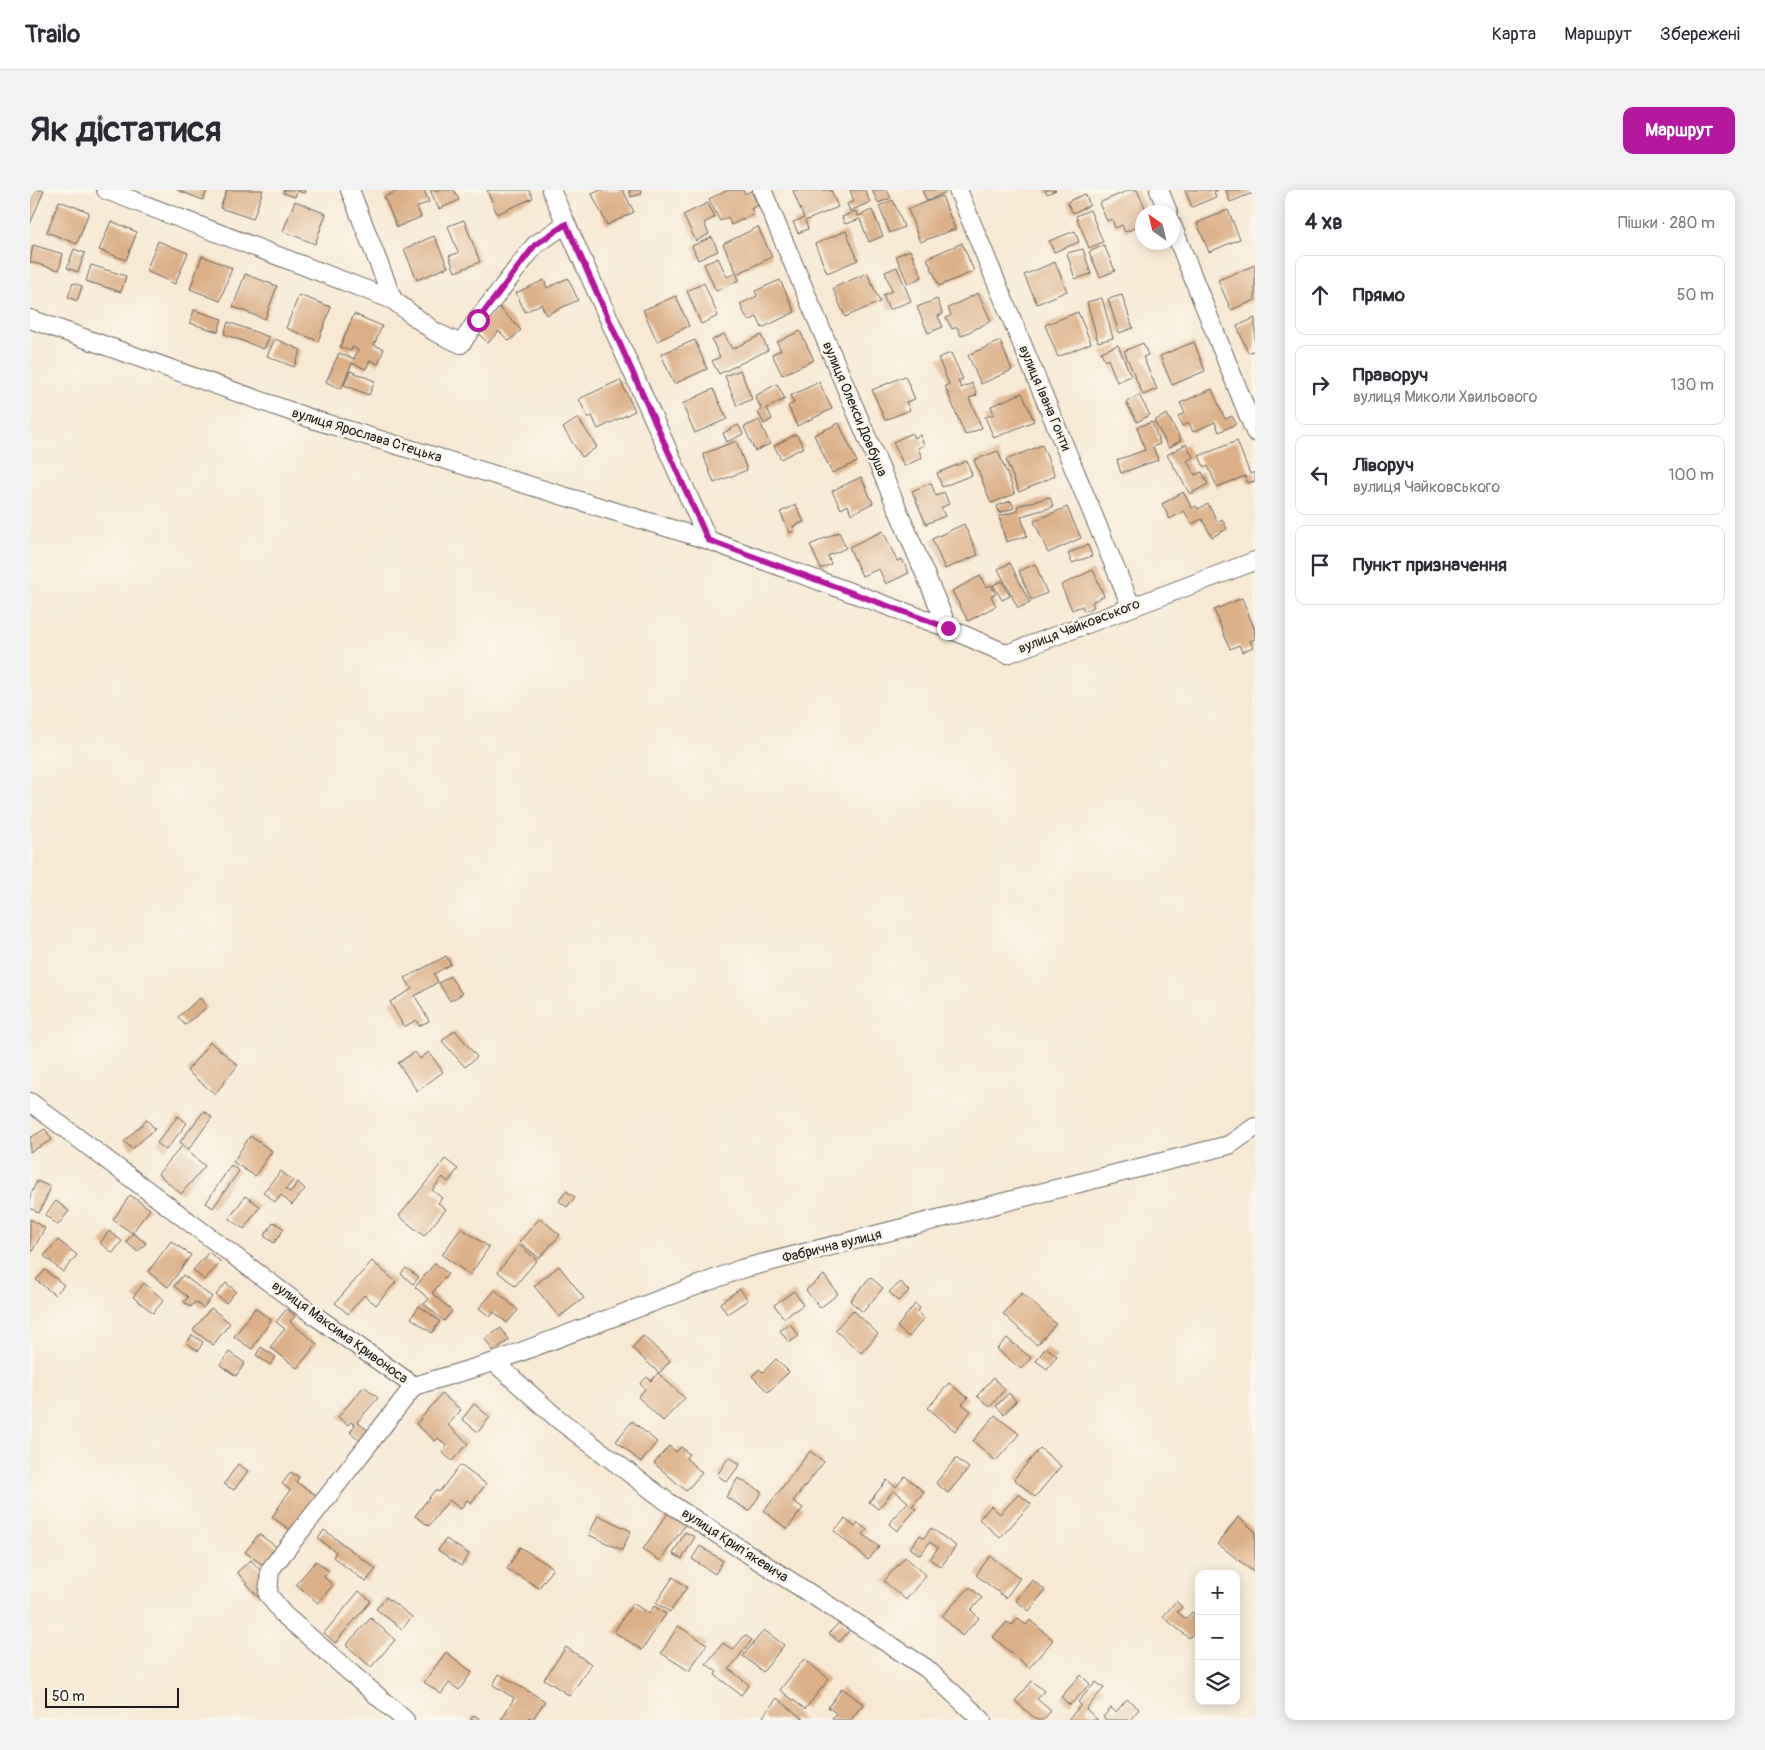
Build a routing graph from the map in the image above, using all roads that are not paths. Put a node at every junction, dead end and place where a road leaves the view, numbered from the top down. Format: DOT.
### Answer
graph roads {
  1 [pos="106,190"];
  2 [pos="350,190"];
  3 [pos="551,190"];
  4 [pos="762,190"];
  5 [pos="958,190"];
  6 [pos="1159,190"];
  7 [pos="1165,205"];
  8 [pos="566,224"];
  9 [pos="1180,245"];
  10 [pos="393,300"];
  11 [pos="30,319"];
  12 [pos="1255,432"];
  13 [pos="708,540"];
  14 [pos="1255,561"];
  15 [pos="1132,606"];
  16 [pos="948,628"];
  17 [pos="30,1102"];
  18 [pos="1255,1127"];
  19 [pos="1255,1137"];
  20 [pos="1229,1145"];
  21 [pos="494,1362"];
  22 [pos="414,1386"];
  23 [pos="405,1720"];
  24 [pos="982,1720"];
  1 -- 10 [label="street"];
  2 -- 10 [label="street"];
  3 -- 8 [label="street"];
  4 -- 16 [label="street, вулиця Олекси Довбуша"];
  5 -- 15 [label="street, вулиця Івана Гонти"];
  6 -- 7 [label="street"];
  8 -- 10 [label="street"];
  8 -- 13 [label="street"];
  9 -- 12 [label="street"];
  11 -- 13 [label="street, вулиця Ярослава Стецька"];
  13 -- 16 [label="street, вулиця Чайковського"];
  14 -- 15 [label="street, вулиця Чайковського"];
  15 -- 16 [label="street, вулиця Чайковського"];
  17 -- 22 [label="street, вулиця Максима Кривоноса"];
  18 -- 20 [label="street, Фабрична вулиця"];
  19 -- 20 [label="street"];
  20 -- 21 [label="street, Фабрична вулиця"];
  21 -- 22 [label="street, Фабрична вулиця"];
  21 -- 24 [label="street, вулиця Крипʼякевича"];
  22 -- 23 [label="street, вулиця Максима Кривоноса"];
}
